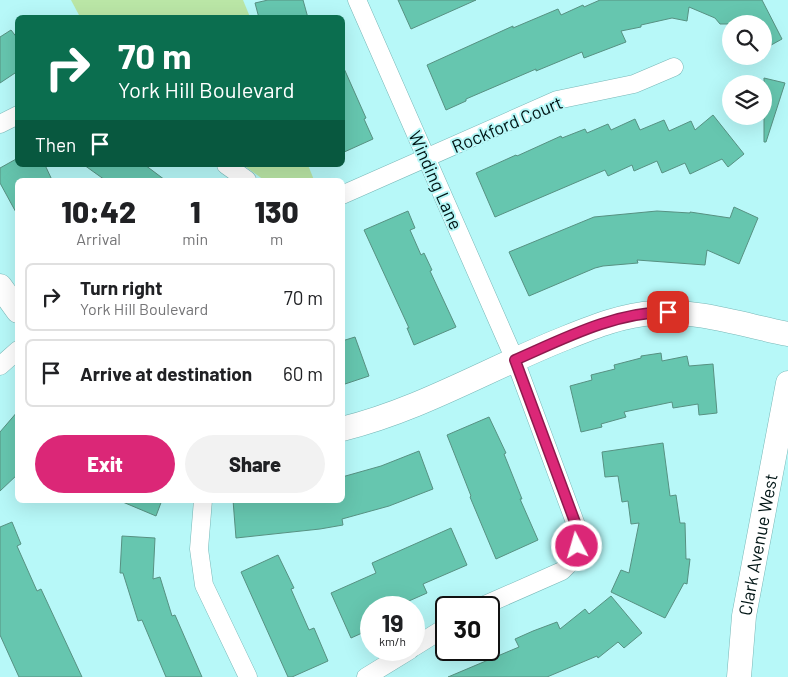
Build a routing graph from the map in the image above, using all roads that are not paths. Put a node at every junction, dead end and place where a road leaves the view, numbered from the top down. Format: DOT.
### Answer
graph roads {
  1 [pos="357,0"];
  2 [pos="674,67"];
  3 [pos="15,116"];
  4 [pos="0,124"];
  5 [pos="427,158"];
  6 [pos="229,167"];
  7 [pos="244,178"];
  8 [pos="345,194"];
  9 [pos="0,286"];
  10 [pos="15,306"];
  11 [pos="788,334"];
  12 [pos="15,353"];
  13 [pos="515,360"];
  14 [pos="0,366"];
  15 [pos="788,383"];
  16 [pos="345,428"];
  17 [pos="203,503"];
  18 [pos="500,598"];
  19 [pos="392,661"];
  20 [pos="248,677"];
  21 [pos="366,677"];
  22 [pos="739,677"];
  1 -- 5 [label="street, Winding Lane"];
  2 -- 5 [label="street, Rockford Court"];
  3 -- 4 [label="street"];
  5 -- 8 [label="street, Rockford Court"];
  5 -- 13 [label="street, Winding Lane"];
  6 -- 7 [label="street"];
  9 -- 10 [label="street"];
  11 -- 13 [label="street"];
  12 -- 14 [label="street"];
  13 -- 16 [label="street"];
  13 -- 18 [label="street, Winding Lane"];
  15 -- 22 [label="street, Clark Avenue West"];
  17 -- 20 [label="street"];
  19 -- 21 [label="street"];
}
